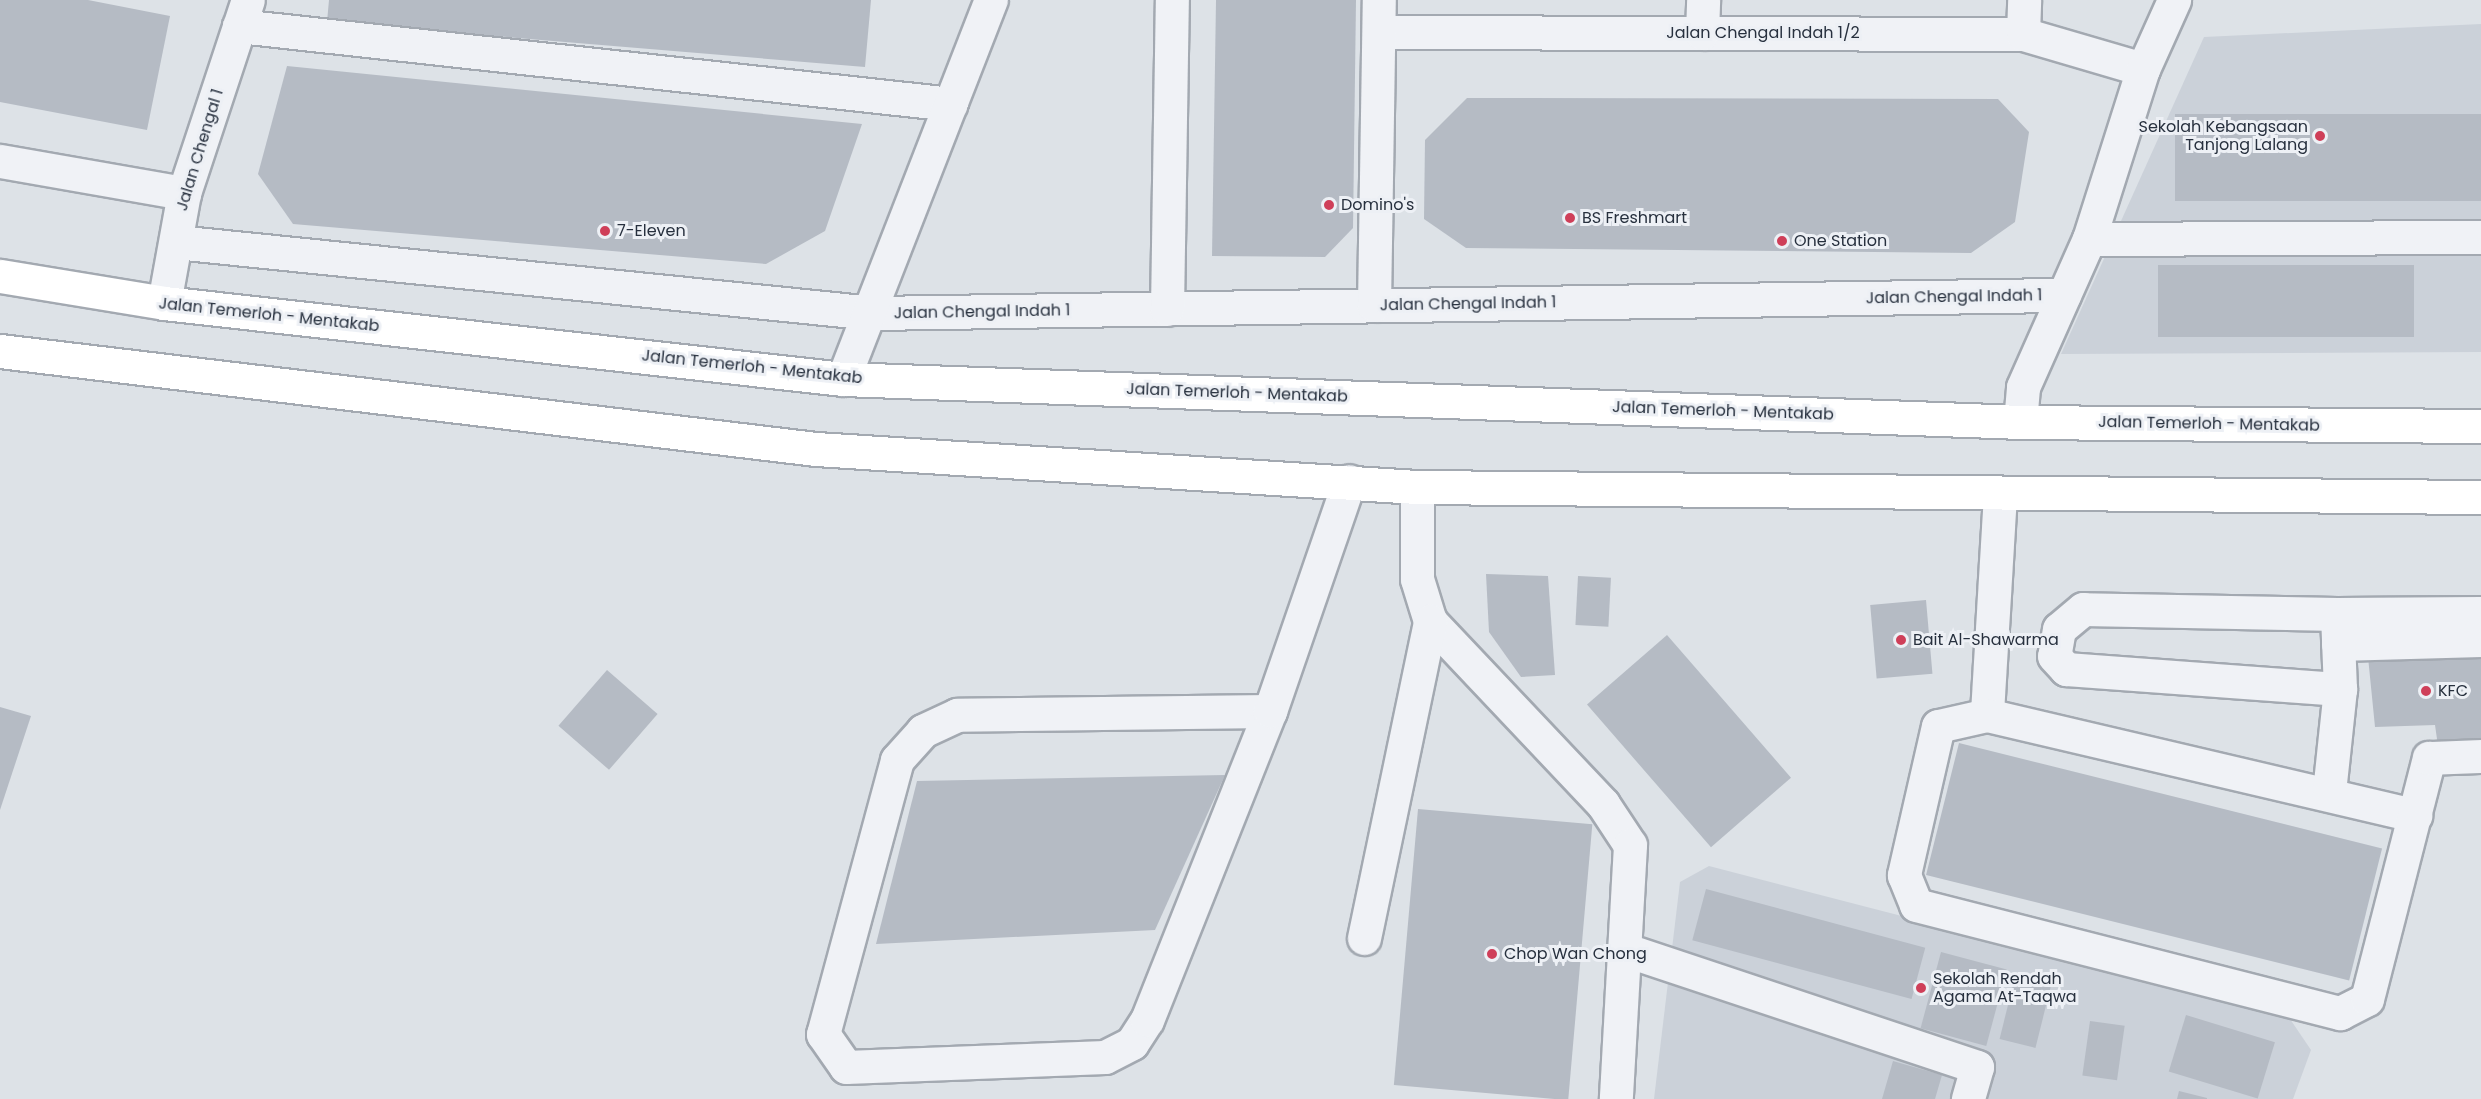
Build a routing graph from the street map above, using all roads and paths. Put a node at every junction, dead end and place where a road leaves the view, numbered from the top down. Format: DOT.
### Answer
graph roads {
  1 [pos="991,0"];
  2 [pos="1172,0"];
  3 [pos="1703,0"];
  4 [pos="2024,0"];
  5 [pos="2174,0"];
  6 [pos="244,13"];
  7 [pos="1379,16"];
  8 [pos="1702,33"];
  9 [pos="2023,34"];
  10 [pos="2143,69"];
  11 [pos="951,104"];
  12 [pos="0,161"];
  13 [pos="184,193"];
  14 [pos="2481,237"];
  15 [pos="2089,239"];
  16 [pos="176,242"];
  17 [pos="0,276"];
  18 [pos="2064,295"];
  19 [pos="164,303"];
  20 [pos="1374,305"];
  21 [pos="1167,309"];
  22 [pos="872,313"];
  23 [pos="0,351"];
  24 [pos="843,378"];
  25 [pos="2020,422"];
  26 [pos="2481,426"];
  27 [pos="1349,481"];
  28 [pos="1417,487"];
  29 [pos="2000,494"];
  30 [pos="2481,497"];
  31 [pos="2481,614"];
  32 [pos="1430,621"];
  33 [pos="2338,629"];
  34 [pos="2481,640"];
  35 [pos="2340,689"];
  36 [pos="1270,711"];
  37 [pos="1986,715"];
  38 [pos="2481,756"];
  39 [pos="2329,792"];
  40 [pos="2417,806"];
  41 [pos="1364,938"];
  42 [pos="1626,950"];
  43 [pos="1616,1099"];
  44 [pos="1968,1099"];
  1 -- 11 [label="street"];
  2 -- 21 [label="street"];
  3 -- 8 [label="street"];
  4 -- 9 [label="street"];
  5 -- 10 [label="street"];
  6 -- 11 [label="street"];
  6 -- 13 [label="street, Jalan Chengal 1"];
  7 -- 8 [label="street, Jalan Chengal Indah 1/2"];
  7 -- 20 [label="street"];
  8 -- 9 [label="street, Jalan Chengal Indah 1/2"];
  9 -- 10 [label="street, Jalan Chengal Indah 1/2"];
  10 -- 15 [label="street"];
  11 -- 22 [label="street"];
  12 -- 13 [label="street"];
  13 -- 16 [label="street, Jalan Chengal 1"];
  14 -- 15 [label="street"];
  15 -- 18 [label="street"];
  16 -- 19 [label="street, Jalan Chengal 1"];
  16 -- 22 [label="street, Jalan Chengal Indah 1"];
  17 -- 19 [label="main road, Jalan Temerloh - Mentakab"];
  18 -- 20 [label="street, Jalan Chengal Indah 1"];
  18 -- 25 [label="street"];
  19 -- 24 [label="main road, Jalan Temerloh - Mentakab"];
  20 -- 21 [label="street, Jalan Chengal Indah 1"];
  21 -- 22 [label="street, Jalan Chengal Indah 1"];
  22 -- 24 [label="street"];
  23 -- 27 [label="main road"];
  24 -- 25 [label="main road, Jalan Temerloh - Mentakab"];
  25 -- 26 [label="main road, Jalan Temerloh - Mentakab"];
  27 -- 28 [label="main road"];
  27 -- 36 [label="street"];
  28 -- 29 [label="main road"];
  28 -- 32 [label="street"];
  29 -- 30 [label="main road"];
  29 -- 37 [label="street"];
  31 -- 33 [label="street"];
  32 -- 41 [label="street"];
  32 -- 42 [label="street"];
  33 -- 34 [label="street"];
  33 -- 35 [label="street"];
  33 -- 35 [label="street"];
  35 -- 39 [label="street"];
  36 -- 36 [label="street"];
  37 -- 39 [label="street"];
  37 -- 40 [label="street"];
  38 -- 40 [label="street"];
  39 -- 40 [label="street"];
  42 -- 43 [label="street"];
  42 -- 44 [label="street"];
}
